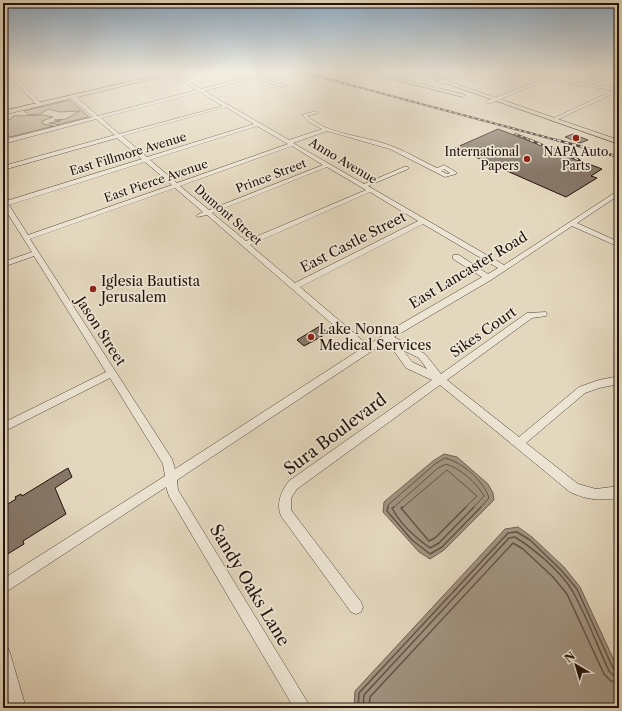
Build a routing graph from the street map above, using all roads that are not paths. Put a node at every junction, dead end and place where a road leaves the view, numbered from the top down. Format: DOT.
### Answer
graph roads {
  1 [pos="43,104"];
  2 [pos="81,104"];
  3 [pos="150,104"];
  4 [pos="223,104"];
  5 [pos="503,104"];
  6 [pos="587,104"];
  7 [pos="40,105"];
  8 [pos="226,106"];
  9 [pos="316,112"];
  10 [pos="3,113"];
  11 [pos="97,118"];
  12 [pos="554,120"];
  13 [pos="258,124"];
  14 [pos="324,128"];
  15 [pos="119,136"];
  16 [pos="292,141"];
  17 [pos="3,142"];
  18 [pos="619,142"];
  19 [pos="147,160"];
  20 [pos="328,165"];
  21 [pos="3,168"];
  22 [pos="406,168"];
  23 [pos="436,171"];
  24 [pos="176,186"];
  25 [pos="363,186"];
  26 [pos="370,190"];
  27 [pos="619,192"];
  28 [pos="4,202"];
  29 [pos="208,212"];
  30 [pos="12,214"];
  31 [pos="199,216"];
  32 [pos="3,217"];
  33 [pos="423,222"];
  34 [pos="572,223"];
  35 [pos="26,238"];
  36 [pos="245,244"];
  37 [pos="619,245"];
  38 [pos="36,253"];
  39 [pos="456,257"];
  40 [pos="3,265"];
  41 [pos="504,268"];
  42 [pos="488,278"];
  43 [pos="294,286"];
  44 [pos="543,314"];
  45 [pos="387,337"];
  46 [pos="368,350"];
  47 [pos="427,362"];
  48 [pos="417,369"];
  49 [pos="112,372"];
  50 [pos="439,378"];
  51 [pos="619,380"];
  52 [pos="3,428"];
  53 [pos="519,443"];
  54 [pos="171,478"];
  55 [pos="619,492"];
  56 [pos="3,587"];
  57 [pos="356,607"];
  58 [pos="3,654"];
  59 [pos="18,708"];
  60 [pos="303,708"];
  1 -- 7 [label="main road"];
  2 -- 11 [label="street, Dumont Street"];
  3 -- 11 [label="street"];
  4 -- 8 [label="street, Anno Avenue"];
  5 -- 12 [label="main road"];
  6 -- 12 [label="street"];
  7 -- 10 [label="main road"];
  8 -- 13 [label="street, Anno Avenue"];
  8 -- 15 [label="street"];
  9 -- 14 [label="street"];
  11 -- 15 [label="street, Dumont Street"];
  11 -- 17 [label="street"];
  12 -- 18 [label="main road"];
  13 -- 16 [label="street, Anno Avenue"];
  13 -- 19 [label="street, East Fillmore Avenue"];
  14 -- 16 [label="street, East Pierce Avenue"];
  14 -- 23 [label="street"];
  15 -- 19 [label="street, Dumont Street"];
  15 -- 21 [label="street"];
  16 -- 20 [label="street, Anno Avenue"];
  16 -- 24 [label="street, East Pierce Avenue"];
  19 -- 24 [label="street, Dumont Street"];
  19 -- 28 [label="street, East Fillmore Avenue"];
  20 -- 25 [label="street, Anno Avenue"];
  20 -- 29 [label="street, Prince Street"];
  22 -- 25 [label="street"];
  24 -- 29 [label="street, Dumont Street"];
  24 -- 35 [label="street, East Pierce Avenue"];
  25 -- 26 [label="street, Anno Avenue"];
  26 -- 33 [label="street, Anno Avenue"];
  26 -- 36 [label="street"];
  27 -- 34 [label="street, East Lancaster Road"];
  28 -- 30 [label="street, Jason Street"];
  29 -- 31 [label="street, Prince Street"];
  29 -- 36 [label="street, Dumont Street"];
  30 -- 32 [label="street"];
  30 -- 35 [label="street, Jason Street"];
  33 -- 41 [label="street, Anno Avenue"];
  33 -- 43 [label="street, East Castle Street"];
  34 -- 37 [label="street"];
  34 -- 41 [label="street, East Lancaster Road"];
  35 -- 38 [label="street, Jason Street"];
  36 -- 43 [label="street, Dumont Street"];
  38 -- 40 [label="street"];
  38 -- 49 [label="street, Jason Street"];
  39 -- 42 [label="street"];
  41 -- 42 [label="street, East Lancaster Road"];
  42 -- 45 [label="street, East Lancaster Road"];
  43 -- 46 [label="street, Dumont Street"];
  44 -- 50 [label="street, Sikes Court"];
  45 -- 46 [label="street, East Lancaster Road"];
  45 -- 47 [label="street"];
  45 -- 48 [label="street"];
  46 -- 54 [label="street, East Lancaster Road"];
  47 -- 48 [label="street"];
  47 -- 50 [label="street"];
  48 -- 50 [label="street"];
  49 -- 52 [label="street"];
  49 -- 54 [label="street, Jason Street"];
  50 -- 53 [label="street"];
  50 -- 57 [label="street, Sura Boulevard"];
  51 -- 53 [label="street"];
  53 -- 55 [label="street"];
  54 -- 56 [label="street, East Lancaster Road"];
  54 -- 60 [label="street, Sandy Oaks Lane"];
  58 -- 59 [label="street"];
}
